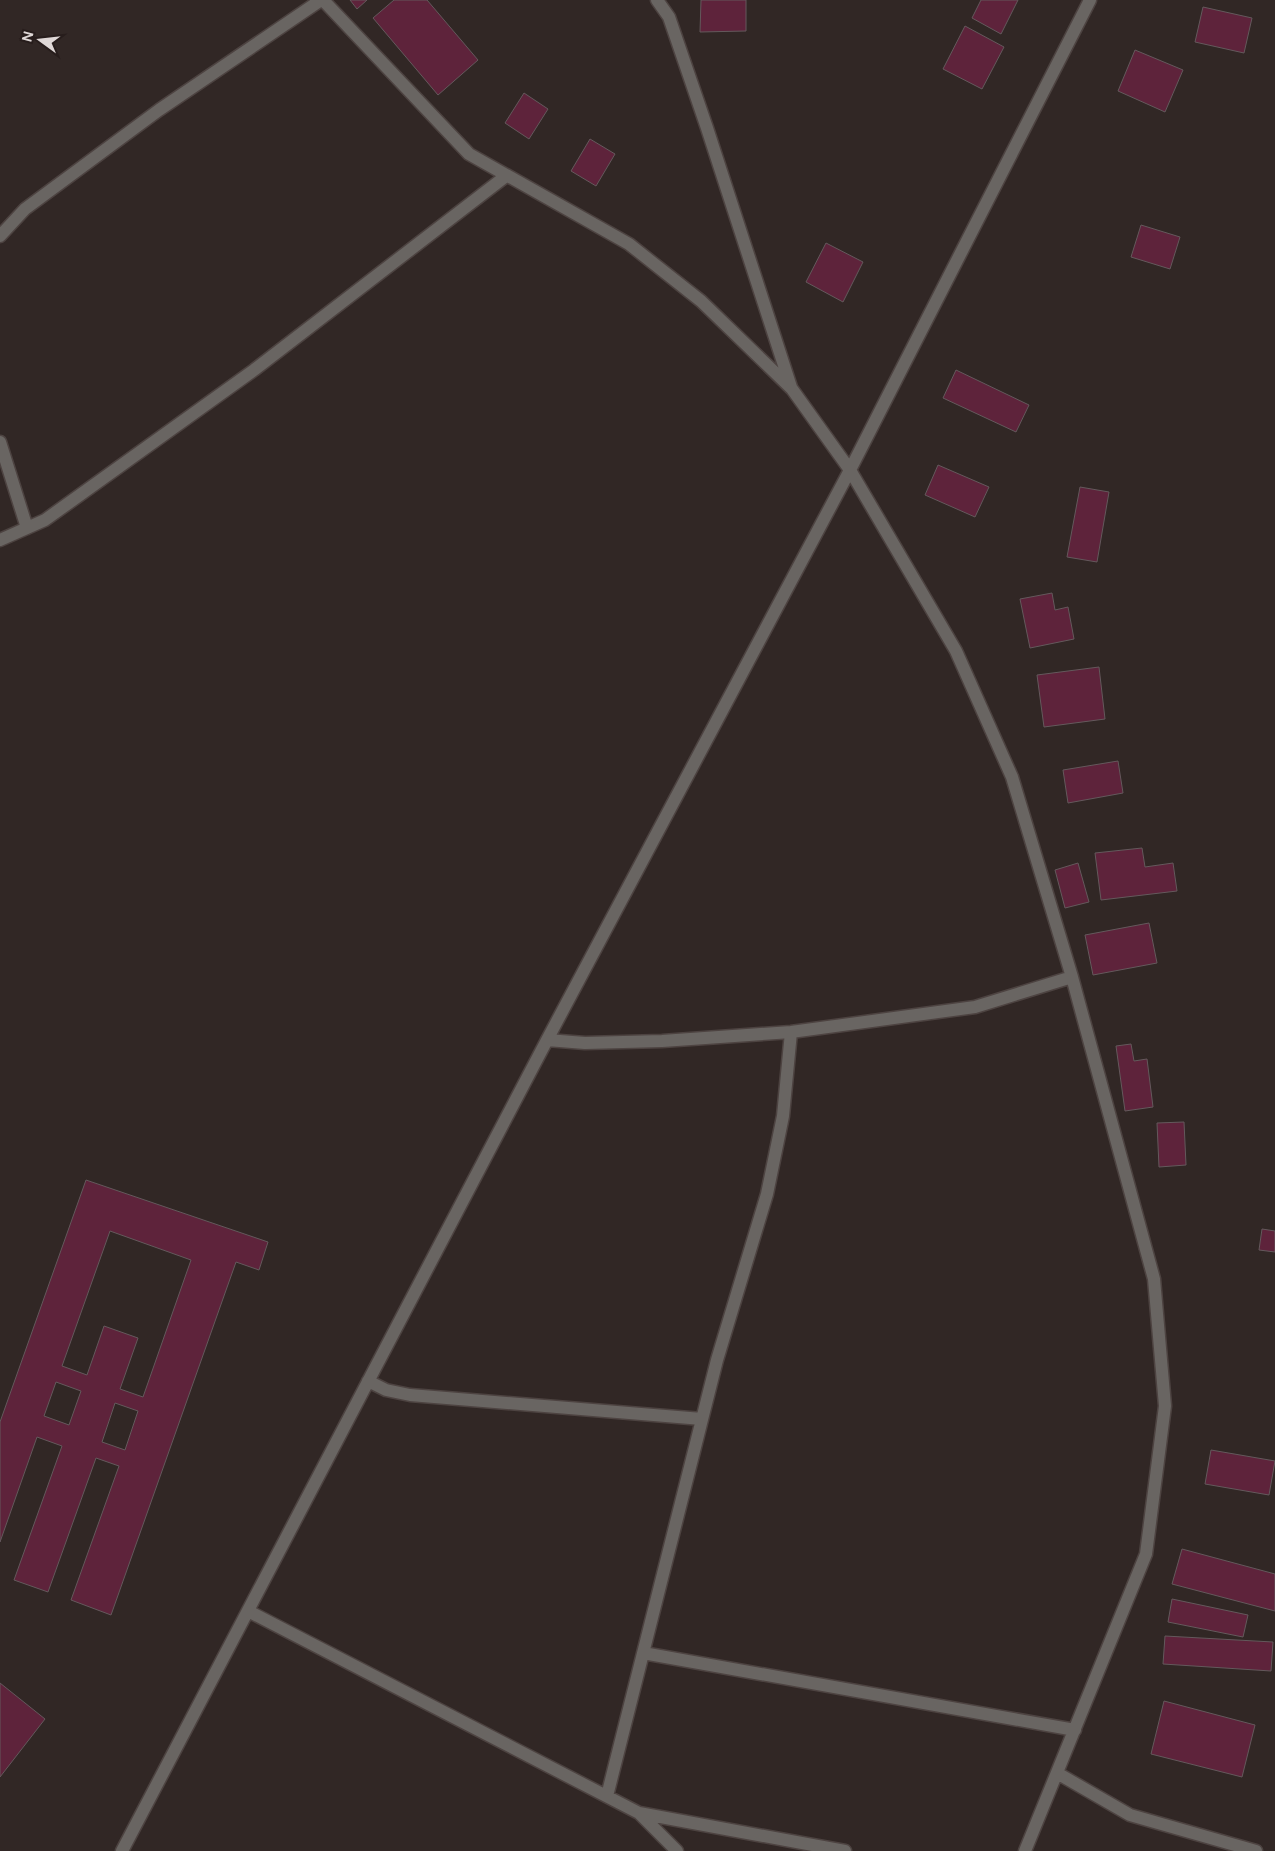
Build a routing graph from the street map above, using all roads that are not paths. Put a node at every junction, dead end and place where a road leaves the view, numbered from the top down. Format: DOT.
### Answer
graph roads {
  1 [pos="322,0"];
  2 [pos="657,0"];
  3 [pos="1090,0"];
  4 [pos="506,176"];
  5 [pos="0,236"];
  6 [pos="792,389"];
  7 [pos="0,442"];
  8 [pos="850,470"];
  9 [pos="27,528"];
  10 [pos="0,540"];
  11 [pos="1072,977"];
  12 [pos="792,1032"];
  13 [pos="547,1040"];
  14 [pos="368,1381"];
  15 [pos="702,1418"];
  16 [pos="248,1611"];
  17 [pos="643,1653"];
  18 [pos="1075,1730"];
  19 [pos="1057,1773"];
  20 [pos="607,1796"];
  21 [pos="639,1812"];
  22 [pos="122,1851"];
  23 [pos="677,1851"];
  24 [pos="846,1851"];
  25 [pos="1025,1851"];
  26 [pos="1256,1851"];
  1 -- 4 [label="street"];
  1 -- 5 [label="street"];
  2 -- 6 [label="street"];
  3 -- 8 [label="street"];
  4 -- 6 [label="street"];
  4 -- 9 [label="street"];
  6 -- 8 [label="street"];
  7 -- 9 [label="street"];
  8 -- 11 [label="street"];
  8 -- 13 [label="street"];
  9 -- 10 [label="street"];
  11 -- 12 [label="street"];
  11 -- 18 [label="street"];
  12 -- 13 [label="street"];
  12 -- 15 [label="street"];
  13 -- 14 [label="street"];
  14 -- 15 [label="street"];
  14 -- 16 [label="street"];
  15 -- 17 [label="street"];
  16 -- 20 [label="street"];
  16 -- 22 [label="street"];
  17 -- 18 [label="street"];
  17 -- 20 [label="street"];
  18 -- 19 [label="street"];
  19 -- 25 [label="street"];
  19 -- 26 [label="street"];
  20 -- 21 [label="street"];
  21 -- 23 [label="street"];
  21 -- 24 [label="street"];
}
